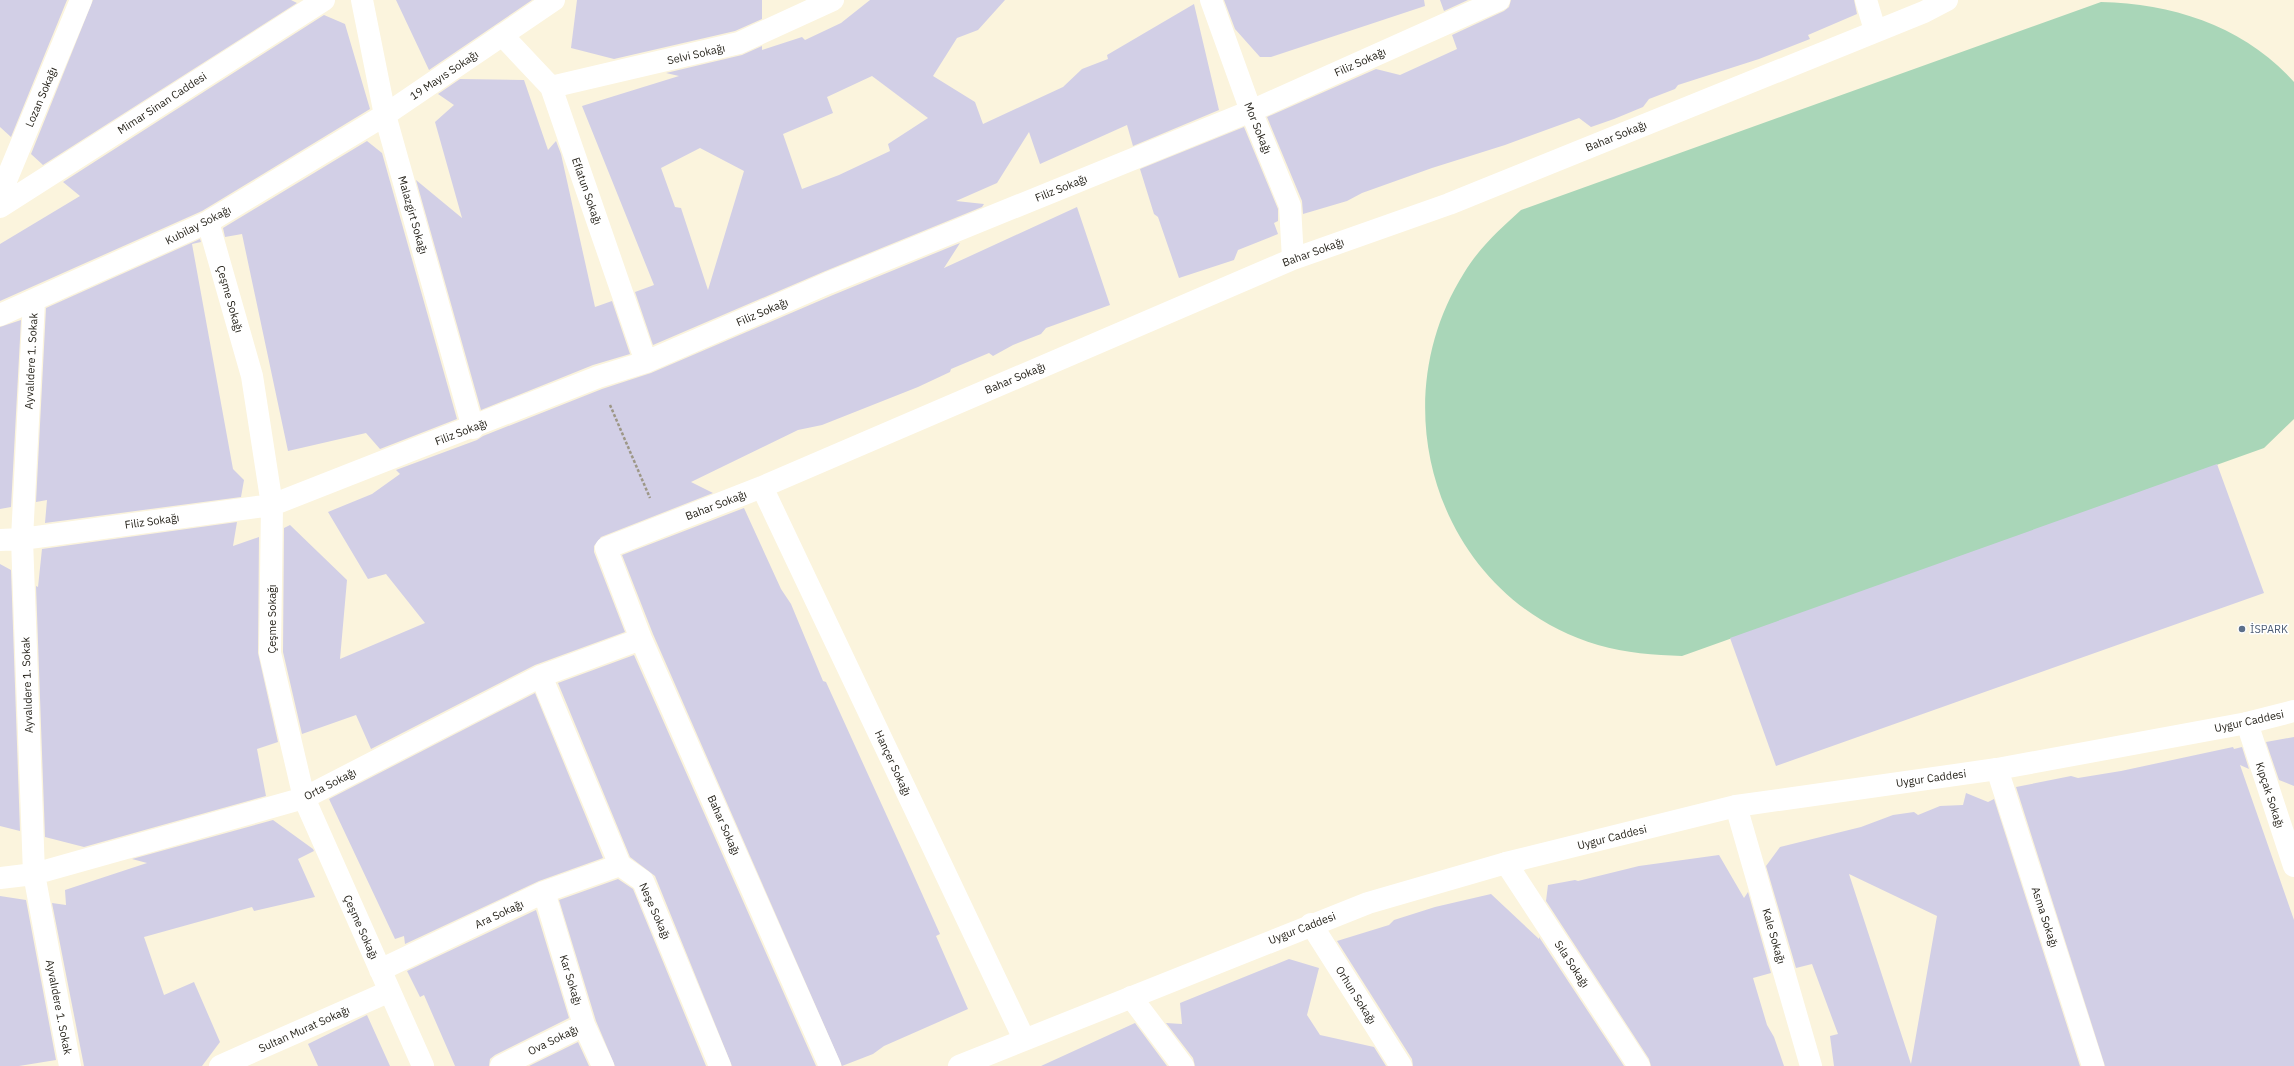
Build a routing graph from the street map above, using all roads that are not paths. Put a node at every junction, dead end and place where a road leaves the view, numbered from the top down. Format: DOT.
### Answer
graph roads {
  1 [pos="81,0"];
  2 [pos="324,0"];
  3 [pos="362,0"];
  4 [pos="554,0"];
  5 [pos="833,0"];
  6 [pos="1211,0"];
  7 [pos="1499,0"];
  8 [pos="1866,0"];
  9 [pos="1947,0"];
  10 [pos="1876,30"];
  11 [pos="502,36"];
  12 [pos="551,88"];
  13 [pos="1251,111"];
  14 [pos="385,116"];
  15 [pos="0,195"];
  16 [pos="0,207"];
  17 [pos="208,222"];
  18 [pos="1293,259"];
  19 [pos="34,301"];
  20 [pos="0,315"];
  21 [pos="646,362"];
  22 [pos="473,428"];
  23 [pos="762,487"];
  24 [pos="272,505"];
  25 [pos="22,539"];
  26 [pos="0,540"];
  27 [pos="641,639"];
  28 [pos="541,676"];
  29 [pos="2294,711"];
  30 [pos="2247,723"];
  31 [pos="1997,769"];
  32 [pos="304,798"];
  33 [pos="1736,806"];
  34 [pos="1506,863"];
  35 [pos="620,865"];
  36 [pos="2294,866"];
  37 [pos="34,874"];
  38 [pos="0,878"];
  39 [pos="544,892"];
  40 [pos="1311,924"];
  41 [pos="380,970"];
  42 [pos="388,992"];
  43 [pos="1131,997"];
  44 [pos="584,1025"];
  45 [pos="1024,1039"];
  46 [pos="70,1066"];
  47 [pos="220,1066"];
  48 [pos="422,1066"];
  49 [pos="501,1066"];
  50 [pos="603,1066"];
  51 [pos="720,1066"];
  52 [pos="830,1066"];
  53 [pos="959,1066"];
  54 [pos="1183,1066"];
  55 [pos="1401,1066"];
  56 [pos="1638,1066"];
  57 [pos="1812,1066"];
  58 [pos="2093,1066"];
  1 -- 15 [label="street, Lozan Sokağı"];
  2 -- 16 [label="street, Mimar Sinan Caddesi"];
  3 -- 14 [label="street, Malazgirt Sokağı"];
  4 -- 11 [label="street"];
  5 -- 12 [label="street, Selvi Sokağı"];
  6 -- 13 [label="street, Mor Sokağı"];
  7 -- 13 [label="street, Filiz Sokağı"];
  8 -- 10 [label="street"];
  9 -- 10 [label="street, Bahar Sokağı"];
  10 -- 18 [label="street, Bahar Sokağı"];
  11 -- 12 [label="street, Eflatun Sokağı"];
  11 -- 14 [label="street, 19 Mayıs Sokağı"];
  12 -- 21 [label="street, Eflatun Sokağı"];
  13 -- 18 [label="street, Mor Sokağı"];
  13 -- 21 [label="street, Filiz Sokağı"];
  14 -- 17 [label="street, Kubilay Sokağı"];
  14 -- 22 [label="street, Malazgirt Sokağı"];
  17 -- 19 [label="street, Kubilay Sokağı"];
  17 -- 24 [label="street, Çeşme Sokağı"];
  18 -- 23 [label="street, Bahar Sokağı"];
  19 -- 20 [label="street, Kubilay Sokağı"];
  19 -- 25 [label="street, Ayvalıdere 1. Sokak"];
  21 -- 22 [label="street, Filiz Sokağı"];
  22 -- 24 [label="street, Filiz Sokağı"];
  23 -- 27 [label="street, Bahar Sokağı"];
  23 -- 45 [label="street, Hançer Sokağı"];
  24 -- 25 [label="street, Filiz Sokağı"];
  24 -- 32 [label="street, Çeşme Sokağı"];
  25 -- 26 [label="street, Filiz Sokağı"];
  25 -- 37 [label="street, Ayvalıdere 1. Sokak"];
  27 -- 28 [label="street, Orta Sokağı"];
  27 -- 52 [label="street, Bahar Sokağı"];
  28 -- 32 [label="street, Orta Sokağı"];
  28 -- 35 [label="street"];
  29 -- 30 [label="street, Uygur Caddesi"];
  30 -- 31 [label="street, Uygur Caddesi"];
  30 -- 36 [label="street, Kıpçak Sokağı"];
  31 -- 33 [label="street, Uygur Caddesi"];
  31 -- 58 [label="street, Asma Sokağı"];
  32 -- 37 [label="street, Orta Sokağı"];
  32 -- 41 [label="street, Çeşme Sokağı"];
  33 -- 34 [label="street, Uygur Caddesi"];
  33 -- 57 [label="street, Kale Sokağı"];
  34 -- 40 [label="street, Uygur Caddesi"];
  34 -- 56 [label="street, Sıla Sokağı"];
  35 -- 39 [label="street, Ara Sokağı"];
  35 -- 51 [label="street, Neşe Sokağı"];
  37 -- 38 [label="street, Orta Sokağı"];
  37 -- 46 [label="street, Ayvalıdere 1. Sokak"];
  39 -- 41 [label="street, Ara Sokağı"];
  39 -- 44 [label="street, Kar Sokağı"];
  40 -- 43 [label="street, Uygur Caddesi"];
  40 -- 55 [label="street, Orhun Sokağı"];
  41 -- 42 [label="street, Çeşme Sokağı"];
  42 -- 47 [label="street, Sultan Murat Sokağı"];
  42 -- 48 [label="street, Çeşme Sokağı"];
  43 -- 45 [label="street, Uygur Caddesi"];
  43 -- 54 [label="street"];
  44 -- 49 [label="street, Ova Sokağı"];
  44 -- 50 [label="street, Kar Sokağı"];
  45 -- 53 [label="street, Uygur Caddesi"];
}
